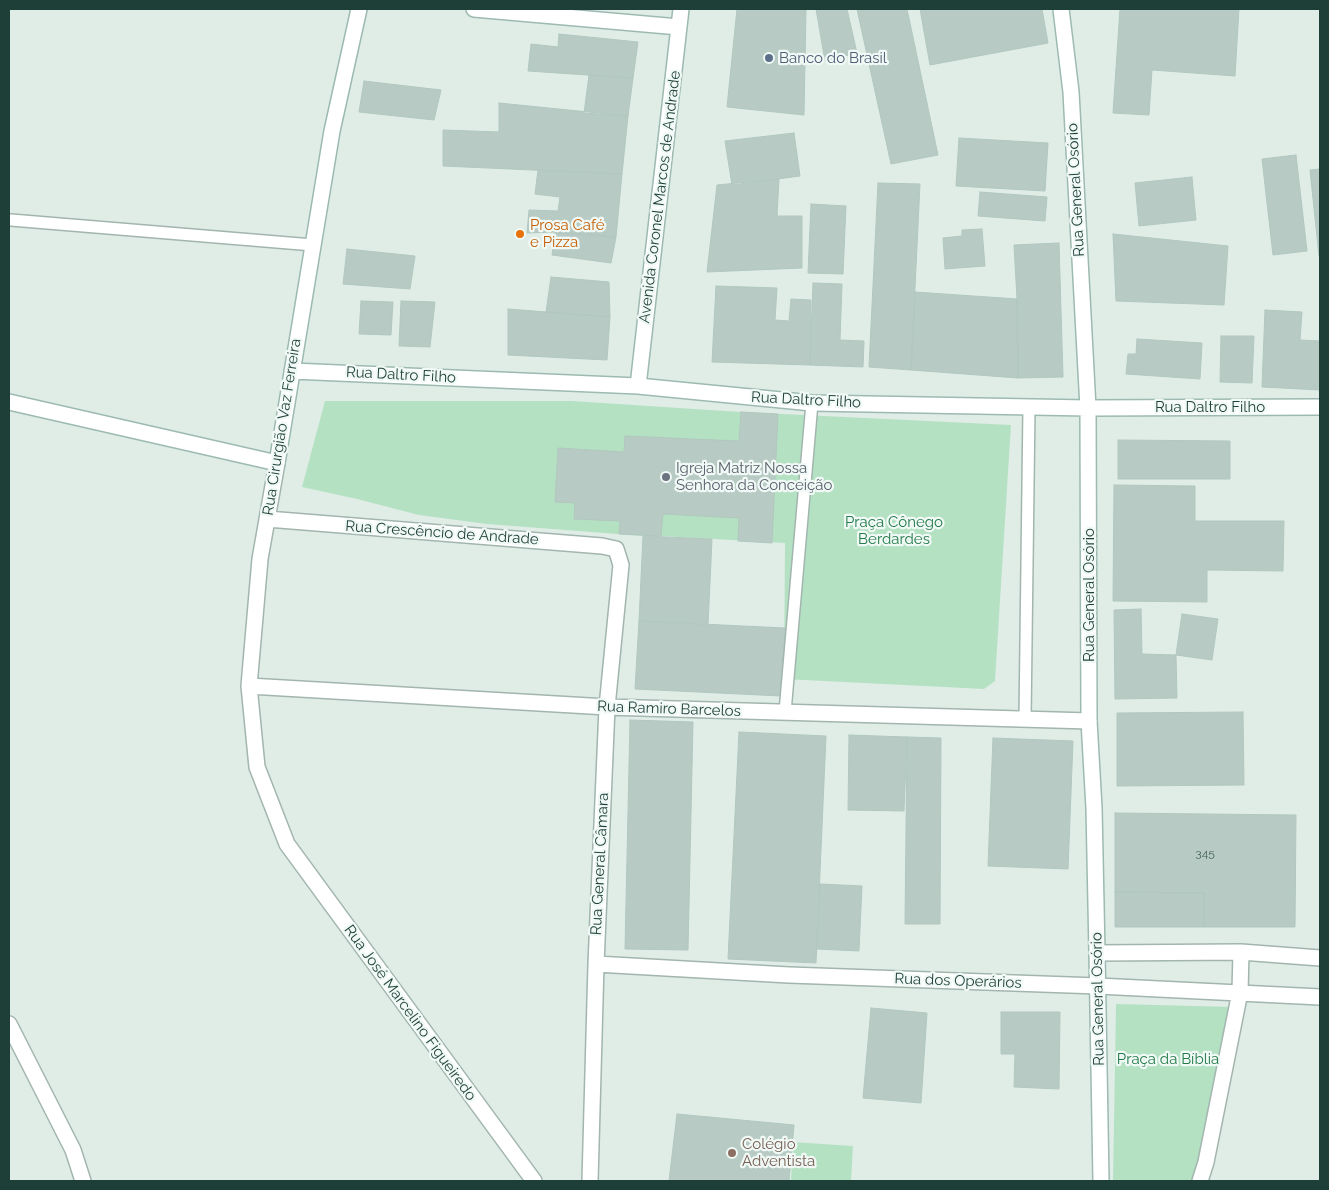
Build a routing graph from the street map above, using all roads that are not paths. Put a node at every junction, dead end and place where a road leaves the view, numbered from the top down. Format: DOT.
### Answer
graph roads {
  1 [pos="359,9"];
  2 [pos="474,9"];
  3 [pos="681,9"];
  4 [pos="1061,9"];
  5 [pos="679,27"];
  6 [pos="11,220"];
  7 [pos="313,245"];
  8 [pos="292,370"];
  9 [pos="638,386"];
  10 [pos="9,402"];
  11 [pos="812,403"];
  12 [pos="1029,407"];
  13 [pos="1320,407"];
  14 [pos="1088,408"];
  15 [pos="277,463"];
  16 [pos="267,519"];
  17 [pos="616,549"];
  18 [pos="249,686"];
  19 [pos="607,708"];
  20 [pos="784,712"];
  21 [pos="1024,719"];
  22 [pos="1089,721"];
  23 [pos="287,844"];
  24 [pos="1241,952"];
  25 [pos="1098,953"];
  26 [pos="1320,958"];
  27 [pos="596,964"];
  28 [pos="1098,986"];
  29 [pos="1240,992"];
  30 [pos="1320,997"];
  31 [pos="9,1024"];
  32 [pos="83,1181"];
  33 [pos="534,1181"];
  34 [pos="590,1181"];
  35 [pos="1101,1181"];
  36 [pos="1200,1181"];
  1 -- 7 [label="street, Rua Cirurgião Vaz Ferreira"];
  2 -- 5 [label="street"];
  3 -- 5 [label="street, Avenida Coronel Marcos de Andrade"];
  4 -- 14 [label="street, Rua General Osório"];
  5 -- 9 [label="street, Avenida Coronel Marcos de Andrade"];
  6 -- 7 [label="lane"];
  7 -- 8 [label="street, Rua Cirurgião Vaz Ferreira"];
  8 -- 9 [label="street, Rua Daltro Filho"];
  8 -- 15 [label="street, Rua Cirurgião Vaz Ferreira"];
  9 -- 11 [label="street, Rua Daltro Filho"];
  10 -- 15 [label="street"];
  11 -- 12 [label="street, Rua Daltro Filho"];
  11 -- 20 [label="lane"];
  12 -- 14 [label="street, Rua Daltro Filho"];
  12 -- 21 [label="lane"];
  13 -- 14 [label="street, Rua Daltro Filho"];
  14 -- 22 [label="street, Rua General Osório"];
  15 -- 16 [label="street, Rua Cirurgião Vaz Ferreira"];
  16 -- 17 [label="street, Rua Crescêncio de Andrade"];
  16 -- 18 [label="street, Rua Cirurgião Vaz Ferreira"];
  17 -- 19 [label="street, Rua General Câmara"];
  18 -- 19 [label="street, Rua Ramiro Barcelos"];
  18 -- 23 [label="street, Rua Cirurgião Vaz Ferreira"];
  19 -- 20 [label="street, Rua Ramiro Barcelos"];
  19 -- 27 [label="street, Rua General Câmara"];
  20 -- 21 [label="street, Rua Ramiro Barcelos"];
  21 -- 22 [label="street, Rua Ramiro Barcelos"];
  22 -- 25 [label="street, Rua General Osório"];
  23 -- 33 [label="street, Rua José Marcelino Figueiredo"];
  24 -- 25 [label="street"];
  24 -- 26 [label="street"];
  24 -- 29 [label="street"];
  25 -- 28 [label="street, Rua General Osório"];
  27 -- 28 [label="street, Rua dos Operários"];
  27 -- 34 [label="street, Rua General Câmara"];
  28 -- 29 [label="street, Rua dos Operários"];
  28 -- 35 [label="street, Rua General Osório"];
  29 -- 30 [label="street, Rua dos Operários"];
  29 -- 36 [label="street"];
  31 -- 32 [label="street"];
}
